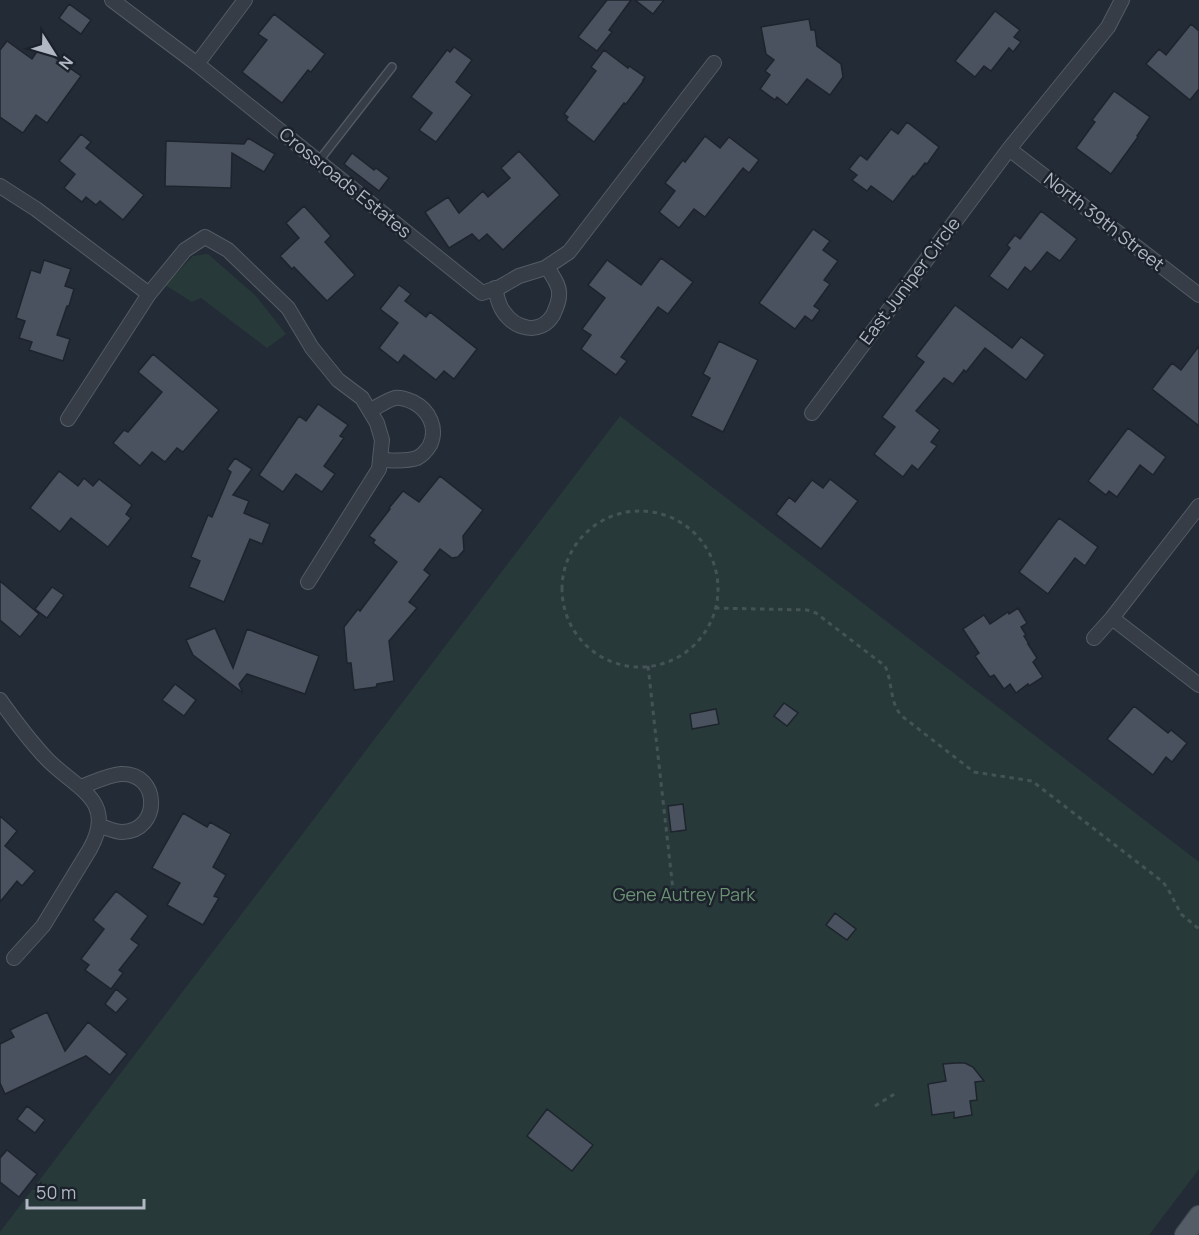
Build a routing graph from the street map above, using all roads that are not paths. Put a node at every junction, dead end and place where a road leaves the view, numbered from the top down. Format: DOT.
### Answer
graph roads {
  1 [pos="112,0"];
  2 [pos="245,0"];
  3 [pos="1122,0"];
  4 [pos="714,63"];
  5 [pos="197,64"];
  6 [pos="392,67"];
  7 [pos="1009,149"];
  8 [pos="318,162"];
  9 [pos="0,186"];
  10 [pos="548,267"];
  11 [pos="495,288"];
  12 [pos="149,294"];
  13 [pos="1199,295"];
  14 [pos="370,410"];
  15 [pos="812,413"];
  16 [pos="68,419"];
  17 [pos="380,460"];
  18 [pos="1199,506"];
  19 [pos="308,582"];
  20 [pos="1112,618"];
  21 [pos="1094,638"];
  22 [pos="1199,685"];
  23 [pos="0,700"];
  24 [pos="81,787"];
  25 [pos="100,826"];
  26 [pos="14,958"];
  27 [pos="1199,1216"];
  28 [pos="1185,1235"];
  1 -- 5 [label="street, Crossroads Estates"];
  2 -- 5 [label="street"];
  3 -- 7 [label="street, East Juniper Circle"];
  4 -- 10 [label="street"];
  5 -- 8 [label="street, Crossroads Estates"];
  6 -- 8 [label="lane"];
  7 -- 13 [label="street, North 39th Street"];
  7 -- 15 [label="street, East Juniper Circle"];
  8 -- 11 [label="street, Crossroads Estates"];
  9 -- 12 [label="street"];
  10 -- 11 [label="street"];
  10 -- 11 [label="street"];
  12 -- 14 [label="street"];
  12 -- 16 [label="street"];
  14 -- 17 [label="street"];
  14 -- 17 [label="street"];
  17 -- 19 [label="street"];
  18 -- 20 [label="street"];
  20 -- 21 [label="street"];
  20 -- 22 [label="street"];
  23 -- 24 [label="street"];
  24 -- 25 [label="street"];
  24 -- 25 [label="street"];
  25 -- 26 [label="street"];
  27 -- 28 [label="main road"];
}
